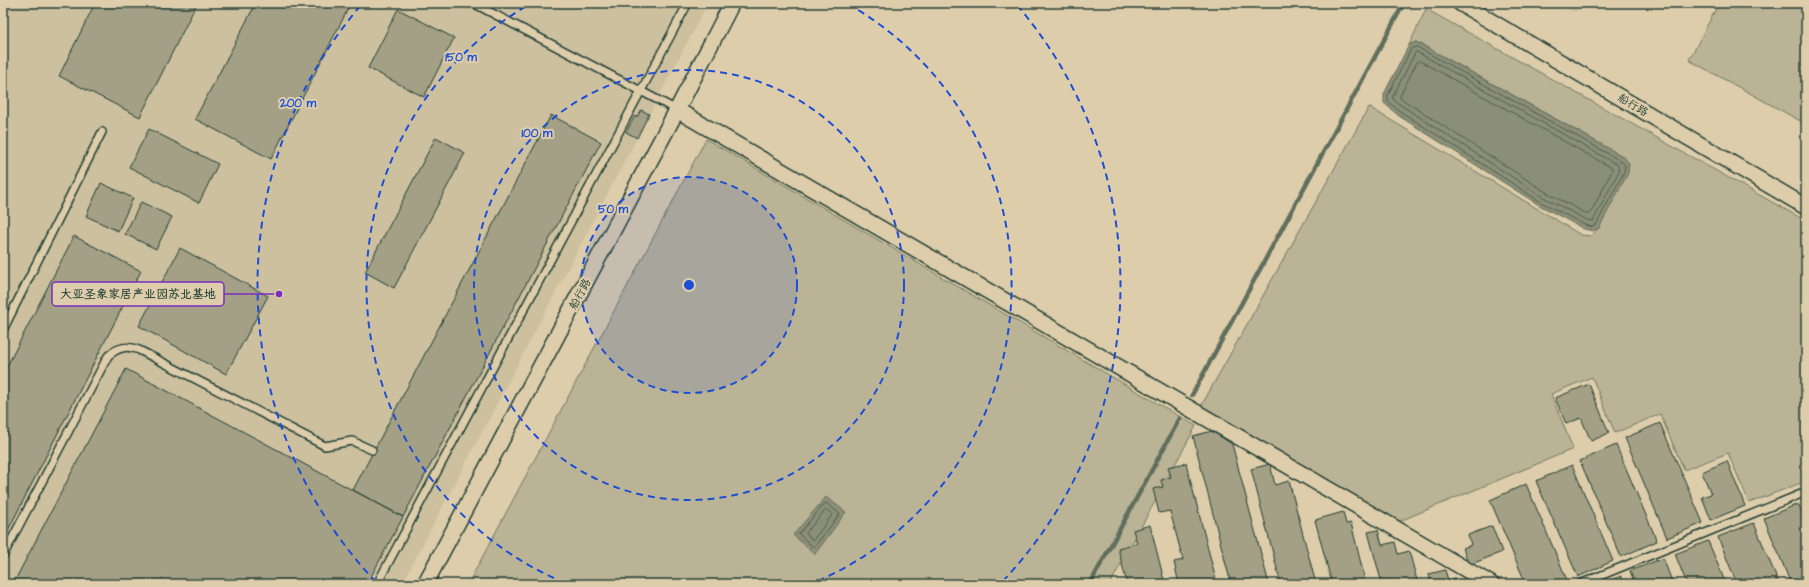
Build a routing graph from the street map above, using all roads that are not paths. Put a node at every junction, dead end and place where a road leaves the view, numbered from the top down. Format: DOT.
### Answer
graph roads {
  1 [pos="473,3"];
  2 [pos="688,3"];
  3 [pos="732,3"];
  4 [pos="1460,3"];
  5 [pos="641,91"];
  6 [pos="677,110"];
  7 [pos="102,132"];
  8 [pos="1806,207"];
  9 [pos="3,330"];
  10 [pos="372,450"];
  11 [pos="1806,492"];
  12 [pos="3,556"];
  13 [pos="377,584"];
  14 [pos="425,584"];
  15 [pos="1491,584"];
  16 [pos="1580,584"];
  1 -- 5 [label="lane"];
  2 -- 5 [label="lane"];
  3 -- 6 [label="street, 船行路"];
  4 -- 8 [label="street, 船行路"];
  5 -- 6 [label="lane"];
  5 -- 13 [label="lane"];
  6 -- 14 [label="street, 船行路"];
  6 -- 15 [label="street"];
  7 -- 9 [label="lane"];
  10 -- 12 [label="lane"];
  11 -- 16 [label="lane"];
}
